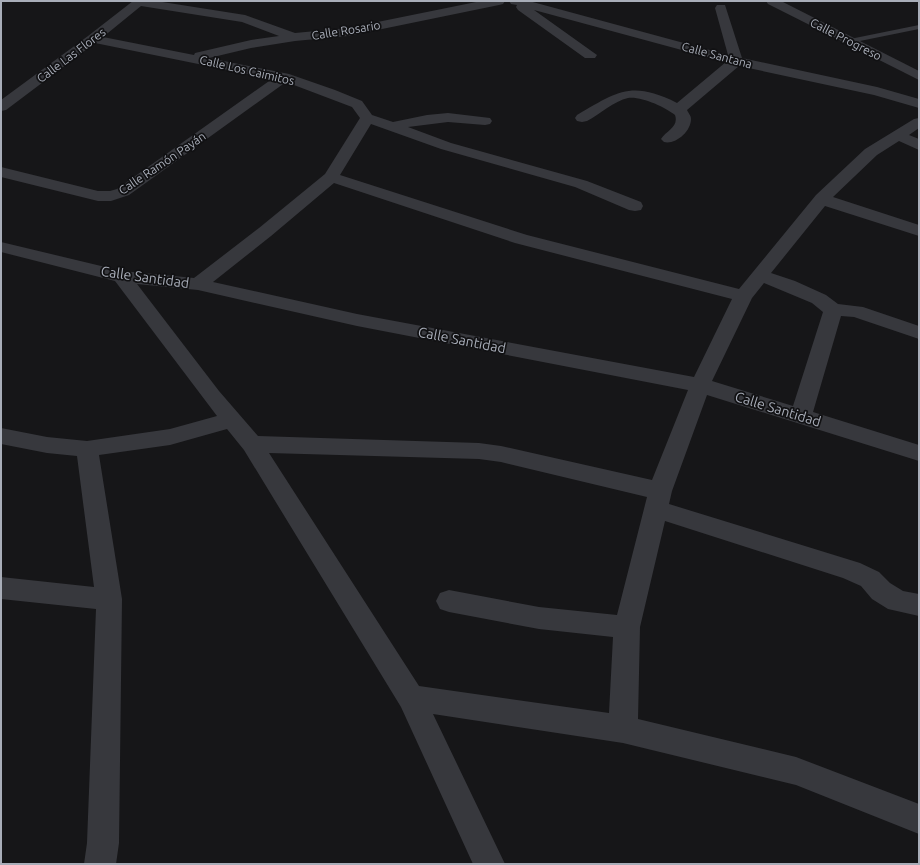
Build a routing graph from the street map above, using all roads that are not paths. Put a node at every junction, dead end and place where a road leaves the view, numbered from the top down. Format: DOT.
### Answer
graph roads {
  1 [pos="140,1"];
  2 [pos="499,1"];
  3 [pos="512,1"];
  4 [pos="515,1"];
  5 [pos="772,1"];
  6 [pos="721,8"];
  7 [pos="919,27"];
  8 [pos="295,37"];
  9 [pos="93,39"];
  10 [pos="850,41"];
  11 [pos="590,55"];
  12 [pos="192,58"];
  13 [pos="736,61"];
  14 [pos="919,76"];
  15 [pos="284,77"];
  16 [pos="919,104"];
  17 [pos="1,107"];
  18 [pos="679,109"];
  19 [pos="367,118"];
  20 [pos="582,118"];
  21 [pos="485,121"];
  22 [pos="919,122"];
  23 [pos="391,127"];
  24 [pos="897,135"];
  25 [pos="670,139"];
  26 [pos="919,146"];
  27 [pos="1,172"];
  28 [pos="331,177"];
  29 [pos="822,199"];
  30 [pos="635,206"];
  31 [pos="919,231"];
  32 [pos="1,247"];
  33 [pos="759,275"];
  34 [pos="122,277"];
  35 [pos="198,284"];
  36 [pos="743,296"];
  37 [pos="833,310"];
  38 [pos="919,333"];
  39 [pos="700,385"];
  40 [pos="801,416"];
  41 [pos="232,420"];
  42 [pos="1,436"];
  43 [pos="252,444"];
  44 [pos="88,449"];
  45 [pos="919,452"];
  46 [pos="658,500"];
  47 [pos="1,588"];
  48 [pos="109,599"];
  49 [pos="449,600"];
  50 [pos="919,605"];
  51 [pos="627,627"];
  52 [pos="411,698"];
  53 [pos="623,729"];
  54 [pos="919,819"];
  55 [pos="100,864"];
  56 [pos="489,864"];
  1 -- 8 [label="street"];
  1 -- 9 [label="street, Calle Las Flores"];
  2 -- 8 [label="street, Calle Rosario"];
  3 -- 11 [label="street"];
  4 -- 13 [label="street, Calle Santana"];
  5 -- 10 [label="street, Calle Progreso"];
  6 -- 13 [label="street"];
  7 -- 10 [label="lane"];
  8 -- 12 [label="street, Calle Rosario"];
  9 -- 12 [label="street, Calle Los Caimitos"];
  9 -- 17 [label="street, Calle Las Flores"];
  10 -- 14 [label="street, Calle Progreso"];
  12 -- 15 [label="street, Calle Los Caimitos"];
  13 -- 16 [label="street, Calle Santana"];
  13 -- 18 [label="street"];
  15 -- 19 [label="street, Calle Los Caimitos"];
  15 -- 27 [label="street, Calle Ramón Payán"];
  18 -- 20 [label="street"];
  18 -- 25 [label="street"];
  19 -- 23 [label="street"];
  19 -- 28 [label="street"];
  21 -- 23 [label="street"];
  22 -- 24 [label="street"];
  23 -- 30 [label="street"];
  24 -- 26 [label="street"];
  24 -- 29 [label="street"];
  28 -- 35 [label="street"];
  28 -- 36 [label="street"];
  29 -- 31 [label="street"];
  29 -- 33 [label="street"];
  32 -- 34 [label="street, Calle Santidad"];
  33 -- 36 [label="street"];
  33 -- 37 [label="street"];
  34 -- 35 [label="street, Calle Santidad"];
  34 -- 41 [label="street"];
  35 -- 39 [label="street, Calle Santidad"];
  36 -- 39 [label="street"];
  37 -- 38 [label="street"];
  37 -- 40 [label="street"];
  39 -- 40 [label="street, Calle Santidad"];
  39 -- 46 [label="street"];
  40 -- 45 [label="street, Calle Santidad"];
  41 -- 43 [label="street"];
  41 -- 44 [label="street"];
  42 -- 44 [label="street"];
  43 -- 46 [label="street"];
  43 -- 52 [label="street"];
  44 -- 48 [label="street"];
  46 -- 50 [label="street"];
  46 -- 51 [label="street"];
  47 -- 48 [label="street"];
  48 -- 55 [label="street"];
  49 -- 51 [label="street"];
  51 -- 53 [label="street"];
  52 -- 53 [label="street"];
  52 -- 56 [label="street"];
  53 -- 54 [label="street"];
}
